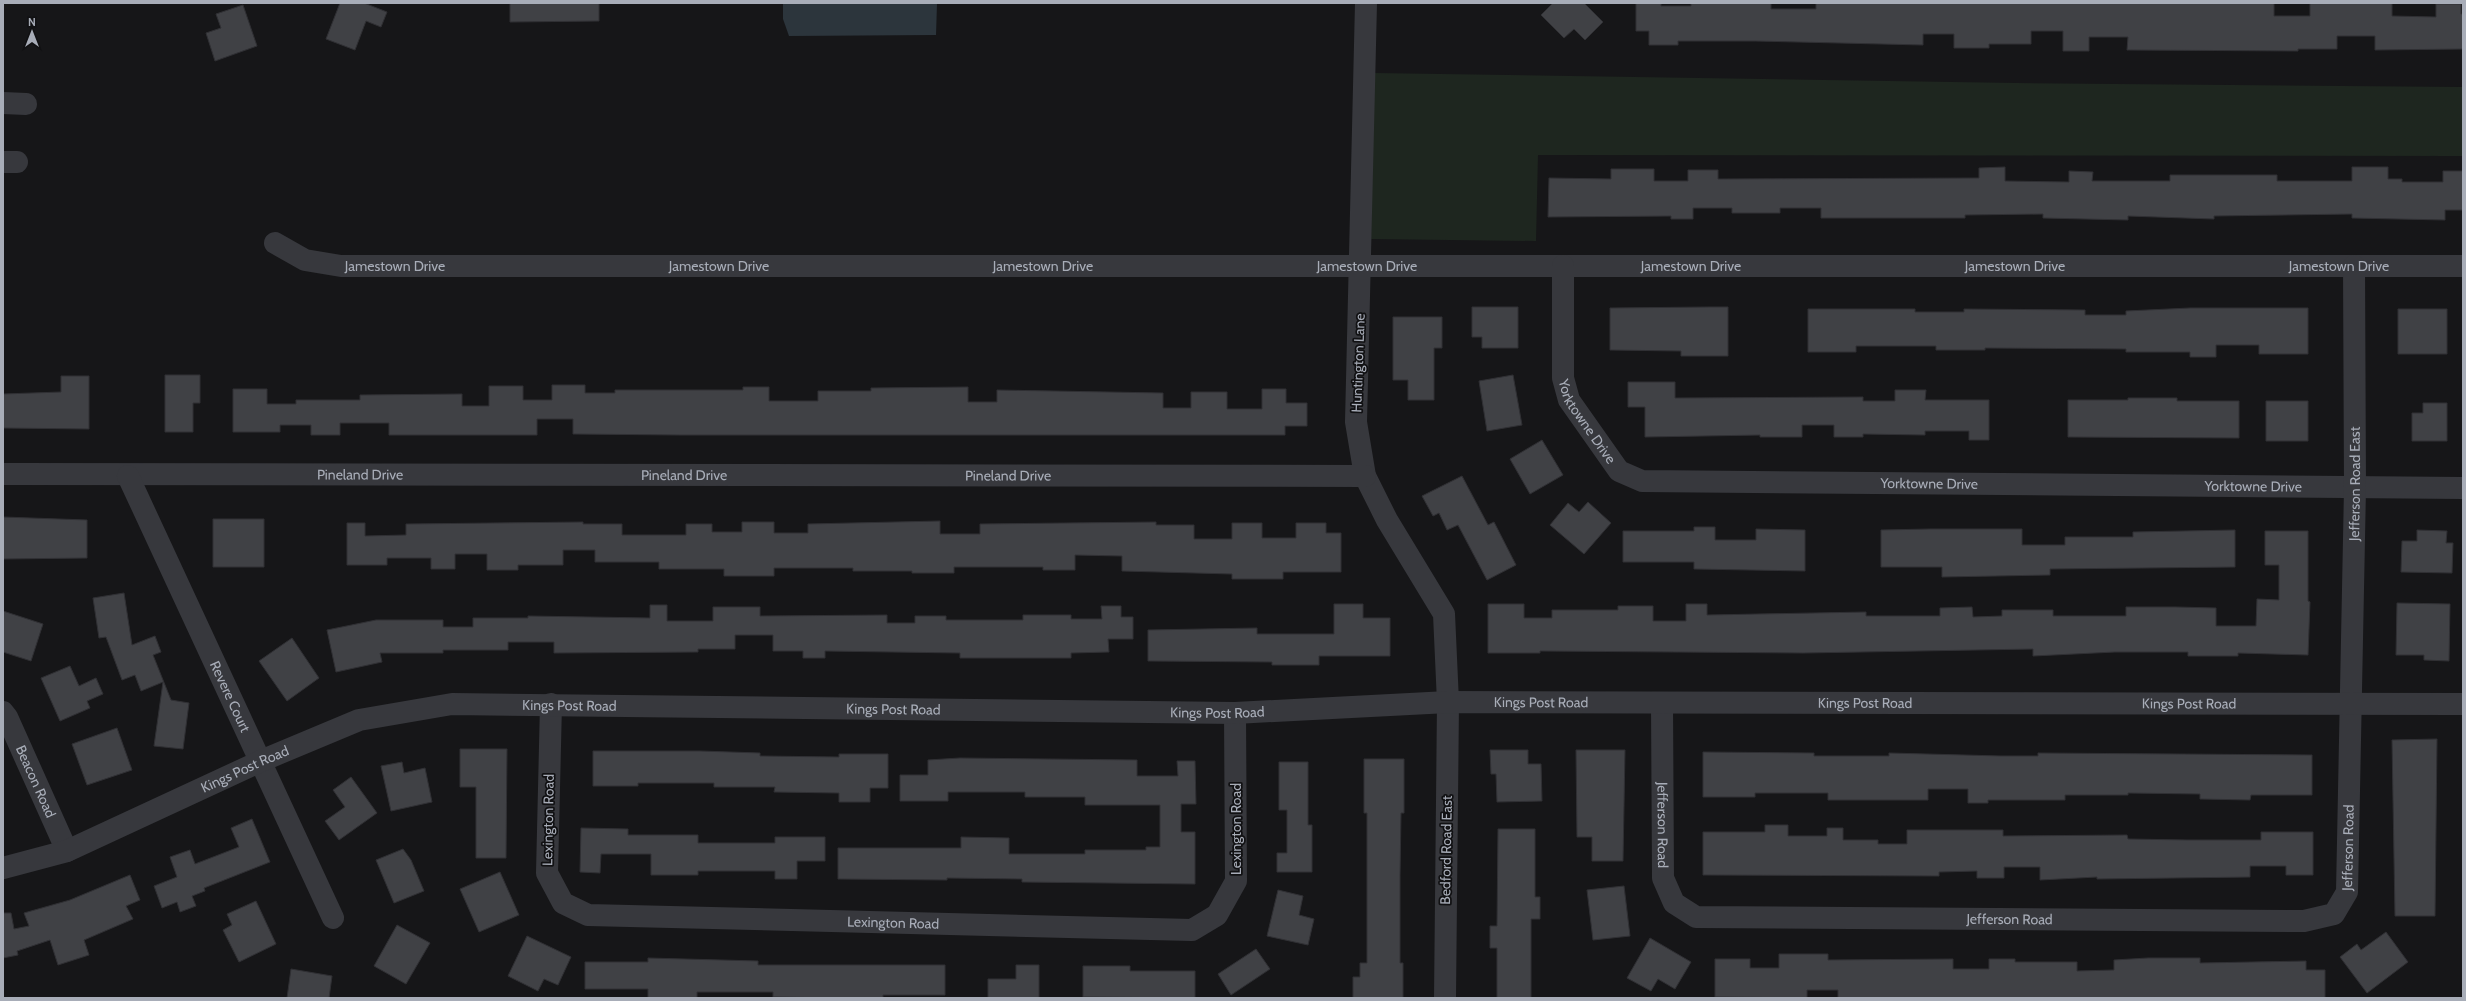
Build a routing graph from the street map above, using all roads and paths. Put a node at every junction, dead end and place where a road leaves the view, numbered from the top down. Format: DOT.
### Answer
graph roads {
  1 [pos="1366,3"];
  2 [pos="3,103"];
  3 [pos="26,104"];
  4 [pos="275,243"];
  5 [pos="1361,266"];
  6 [pos="1563,266"];
  7 [pos="2354,266"];
  8 [pos="2463,266"];
  9 [pos="3,474"];
  10 [pos="128,476"];
  11 [pos="1365,476"];
  12 [pos="2355,488"];
  13 [pos="2463,488"];
  14 [pos="1448,702"];
  15 [pos="2352,702"];
  16 [pos="551,704"];
  17 [pos="1662,704"];
  18 [pos="2463,704"];
  19 [pos="3,712"];
  20 [pos="1235,713"];
  21 [pos="261,761"];
  22 [pos="67,851"];
  23 [pos="3,868"];
  24 [pos="333,918"];
  25 [pos="1445,998"];
  1 -- 5 [label="street, Huntington Lane"];
  2 -- 3 [label="street"];
  4 -- 5 [label="street, Jamestown Drive"];
  5 -- 6 [label="street, Jamestown Drive"];
  5 -- 11 [label="street, Huntington Lane"];
  6 -- 7 [label="street, Jamestown Drive"];
  6 -- 12 [label="street, Yorktowne Drive"];
  7 -- 8 [label="street, Jamestown Drive"];
  7 -- 12 [label="street, Jefferson Road East"];
  9 -- 10 [label="street, Pineland Drive"];
  10 -- 11 [label="street, Pineland Drive"];
  10 -- 21 [label="street, Revere Court"];
  11 -- 14 [label="street, Huntington Lane"];
  12 -- 13 [label="street, Yorktowne Drive"];
  12 -- 15 [label="street, Jefferson Road East"];
  14 -- 17 [label="street, Kings Post Road"];
  14 -- 20 [label="street, Kings Post Road"];
  14 -- 25 [label="street, Bedford Road East"];
  15 -- 17 [label="street, Kings Post Road"];
  15 -- 17 [label="street, Jefferson Road"];
  15 -- 18 [label="street, Kings Post Road"];
  16 -- 20 [label="street, Kings Post Road"];
  16 -- 20 [label="street, Lexington Road"];
  16 -- 21 [label="street, Kings Post Road"];
  19 -- 22 [label="street, Beacon Road"];
  21 -- 22 [label="street, Kings Post Road"];
  21 -- 24 [label="street, Revere Court"];
  22 -- 23 [label="street, Kings Post Road"];
}
